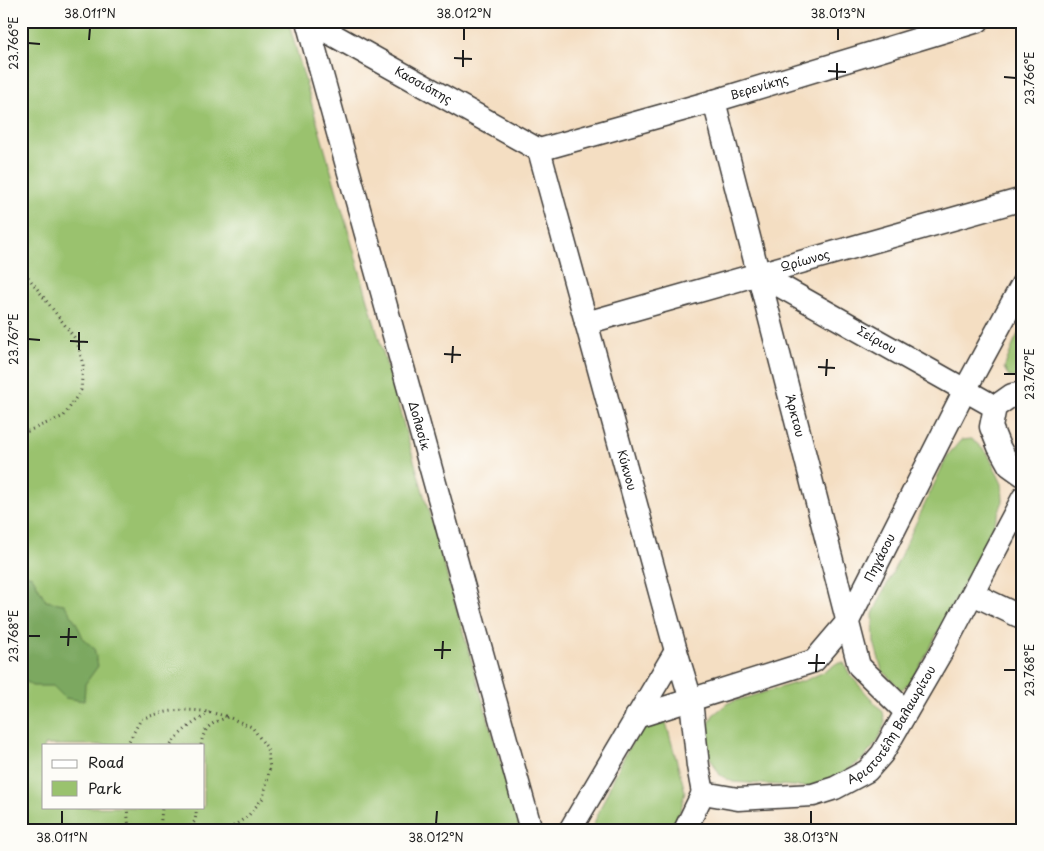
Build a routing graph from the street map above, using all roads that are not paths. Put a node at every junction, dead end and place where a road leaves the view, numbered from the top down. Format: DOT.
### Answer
graph roads {
  1 [pos="308,21"];
  2 [pos="978,21"];
  3 [pos="714,101"];
  4 [pos="539,150"];
  5 [pos="1023,199"];
  6 [pos="760,274"];
  7 [pos="1023,283"];
  8 [pos="586,323"];
  9 [pos="965,390"];
  10 [pos="1023,393"];
  11 [pos="995,407"];
  12 [pos="1023,475"];
  13 [pos="1023,498"];
  14 [pos="972,594"];
  15 [pos="1023,618"];
  16 [pos="848,621"];
  17 [pos="676,651"];
  18 [pos="691,700"];
  19 [pos="906,712"];
  20 [pos="636,717"];
  21 [pos="703,793"];
  22 [pos="531,830"];
  23 [pos="570,830"];
  24 [pos="685,830"];
  1 -- 4 [label="street, Κασσιόπης"];
  1 -- 22 [label="street, Δολασίκ"];
  2 -- 3 [label="street, Βερενίκης"];
  3 -- 4 [label="street, Βερενίκης"];
  3 -- 6 [label="street, Άρκτου"];
  4 -- 8 [label="street, Κύκνου"];
  5 -- 6 [label="street, Ωρίωνος"];
  6 -- 8 [label="street, Ωρίωνος"];
  6 -- 9 [label="street, Σείριου"];
  6 -- 16 [label="street, Άρκτου"];
  7 -- 9 [label="street, Πηγάσου"];
  8 -- 17 [label="street, Κύκνου"];
  9 -- 11 [label="street, Σείριου"];
  9 -- 16 [label="street, Πηγάσου"];
  10 -- 11 [label="street"];
  11 -- 12 [label="street"];
  13 -- 14 [label="street, Αριστοτέλη Βαλαωρίτου"];
  14 -- 15 [label="street"];
  14 -- 19 [label="street, Αριστοτέλη Βαλαωρίτου"];
  16 -- 18 [label="street, Πηγάσου"];
  16 -- 19 [label="street, Άρκτου"];
  17 -- 18 [label="street, Κύκνου"];
  17 -- 20 [label="street"];
  18 -- 20 [label="street, Πηγάσου"];
  18 -- 21 [label="street, Κύκνου"];
  19 -- 21 [label="street, Αριστοτέλη Βαλαωρίτου"];
  20 -- 23 [label="street"];
  21 -- 24 [label="street"];
}
